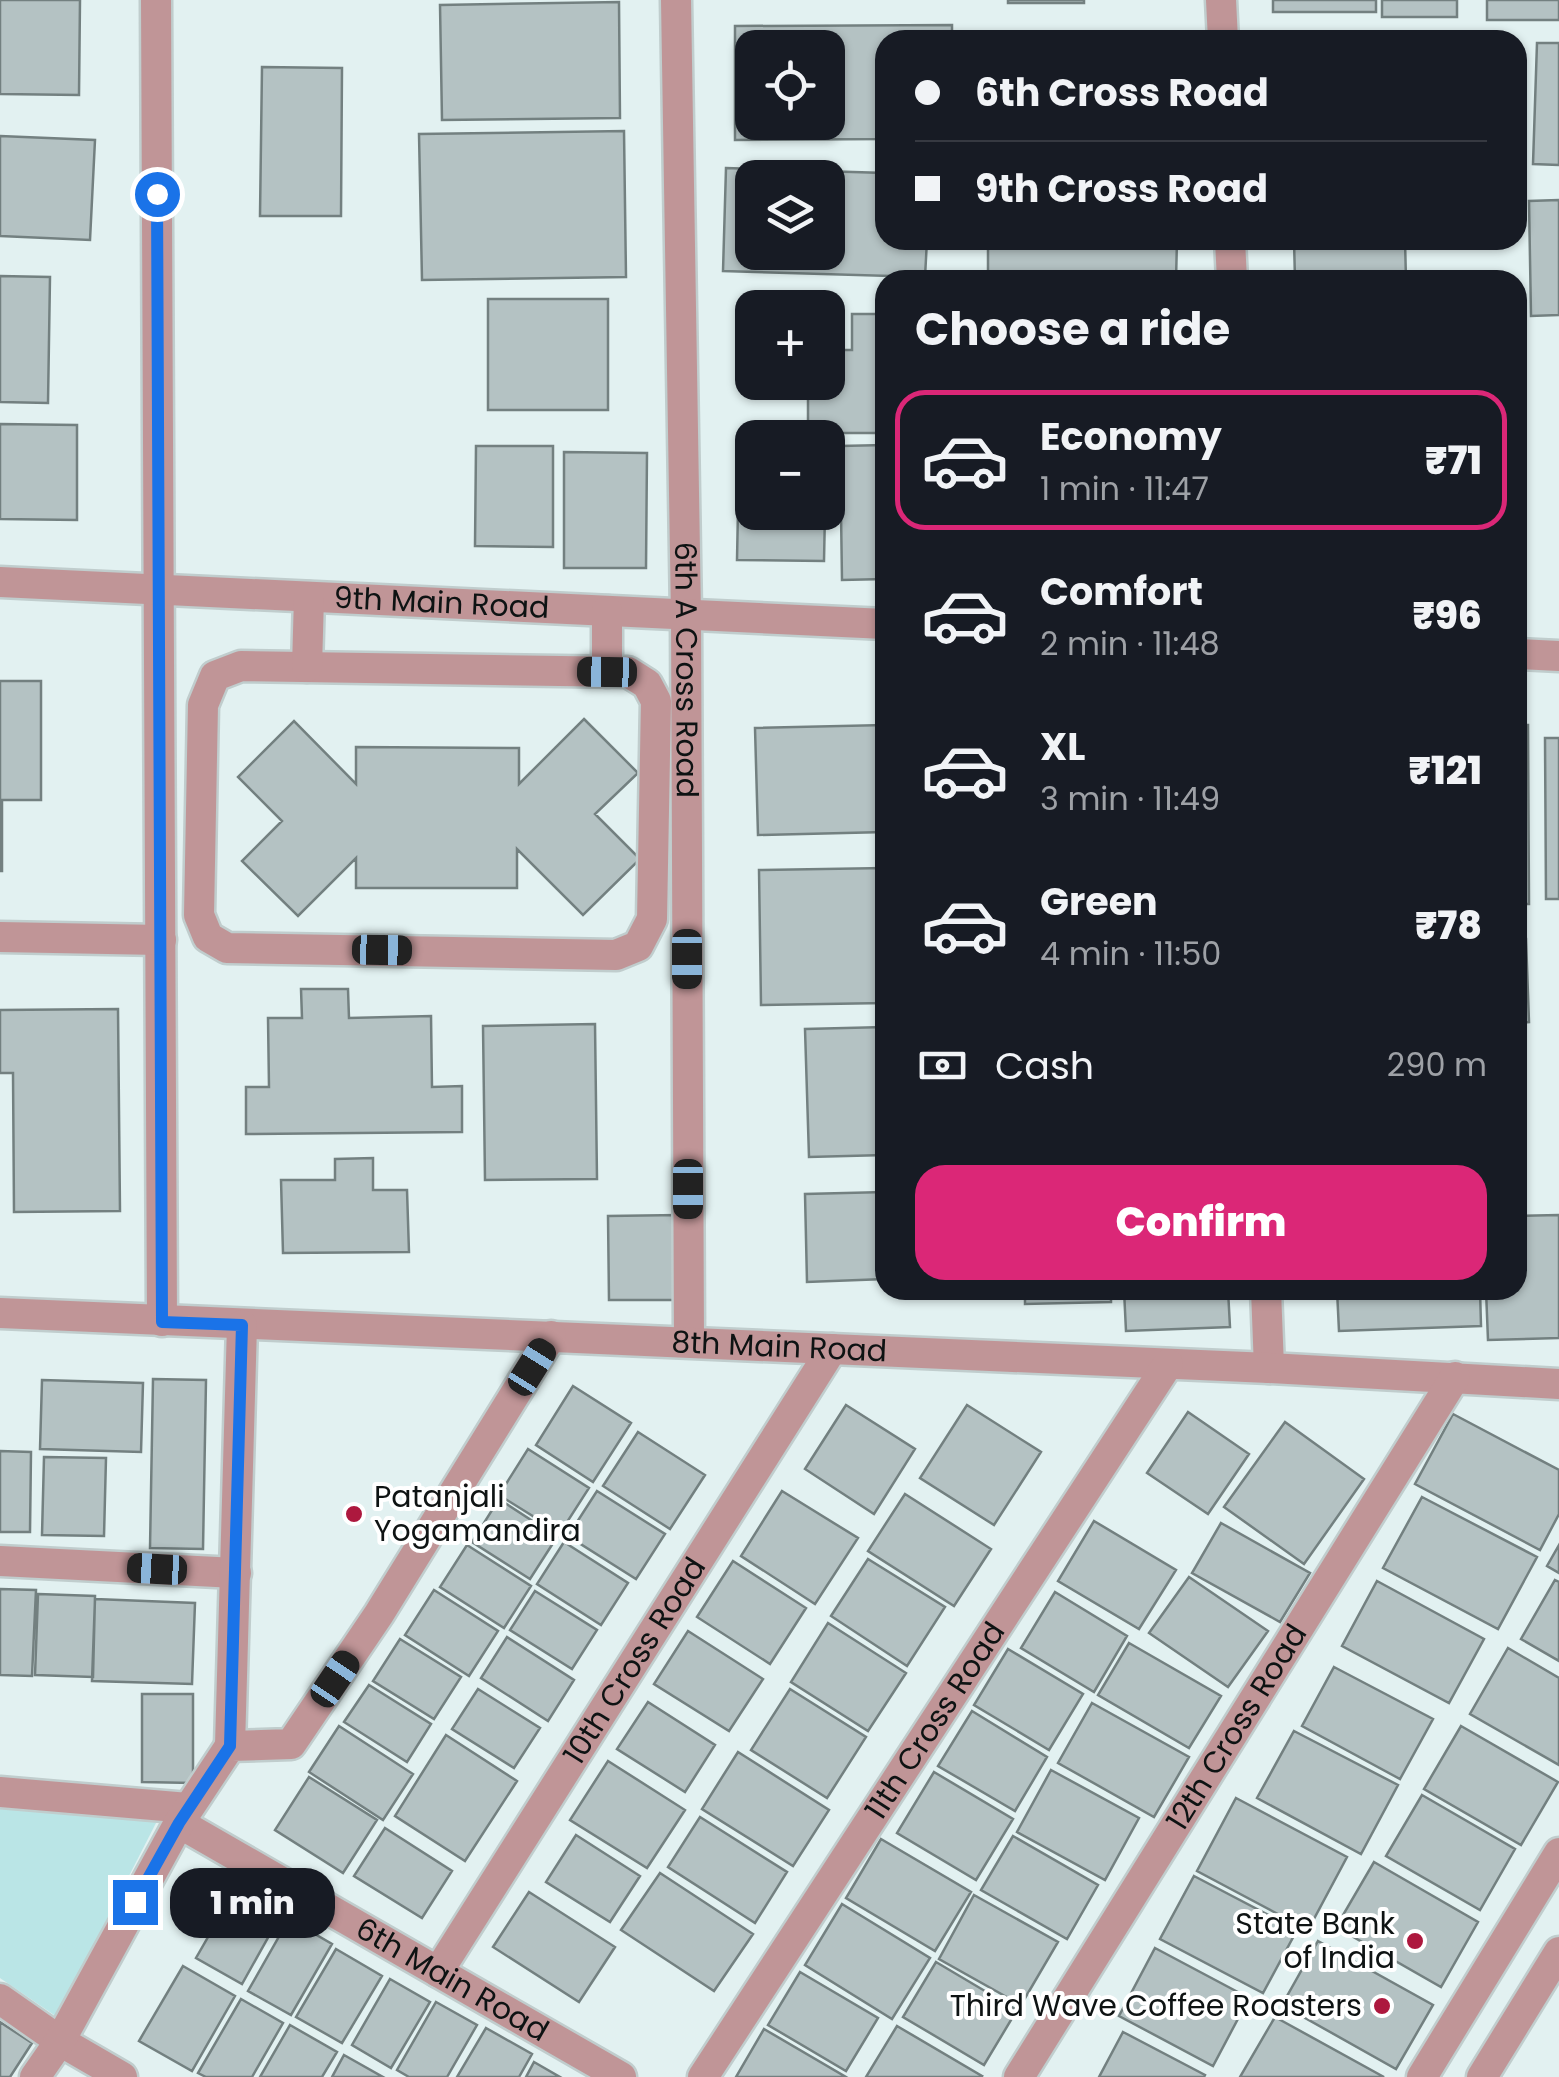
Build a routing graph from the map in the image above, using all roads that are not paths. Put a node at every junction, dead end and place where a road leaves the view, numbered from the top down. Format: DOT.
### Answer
graph roads {
  1 [pos="156,0"];
  2 [pos="676,0"];
  3 [pos="1221,0"];
  4 [pos="1222,30"];
  5 [pos="0,582"];
  6 [pos="159,590"];
  7 [pos="309,597"];
  8 [pos="607,611"];
  9 [pos="686,615"];
  10 [pos="875,624"];
  11 [pos="1527,654"];
  12 [pos="1559,656"];
  13 [pos="308,667"];
  14 [pos="607,672"];
  15 [pos="0,937"];
  16 [pos="161,940"];
  17 [pos="1266,1300"];
  18 [pos="0,1313"];
  19 [pos="162,1322"];
  20 [pos="242,1325"];
  21 [pos="551,1336"];
  22 [pos="688,1342"];
  23 [pos="832,1349"];
  24 [pos="1168,1364"];
  25 [pos="1269,1368"];
  26 [pos="1455,1377"];
  27 [pos="1559,1384"];
  28 [pos="0,1561"];
  29 [pos="236,1573"];
  30 [pos="230,1746"];
  31 [pos="0,1792"];
  32 [pos="183,1816"];
  33 [pos="1559,1852"];
  34 [pos="1559,1952"];
  35 [pos="438,1972"];
  36 [pos="0,1999"];
  37 [pos="60,2040"];
  38 [pos="35,2077"];
  39 [pos="122,2077"];
  40 [pos="621,2077"];
  41 [pos="703,2077"];
  42 [pos="1019,2077"];
  43 [pos="1422,2077"];
  44 [pos="1482,2077"];
  1 -- 6 [label="street"];
  2 -- 9 [label="street, 6th A Cross Road"];
  3 -- 4 [label="street"];
  5 -- 6 [label="street, 9th Main Road"];
  6 -- 7 [label="street, 9th Main Road"];
  6 -- 16 [label="street"];
  7 -- 8 [label="street, 9th Main Road"];
  7 -- 13 [label="street"];
  8 -- 9 [label="street, 9th Main Road"];
  8 -- 14 [label="street"];
  9 -- 10 [label="street, 9th Main Road"];
  9 -- 22 [label="street, 6th A Cross Road"];
  11 -- 12 [label="street"];
  13 -- 14 [label="street"];
  13 -- 14 [label="street"];
  15 -- 16 [label="street"];
  16 -- 19 [label="street"];
  17 -- 25 [label="street"];
  18 -- 19 [label="street, 8th Main Road"];
  19 -- 20 [label="street, 8th Main Road"];
  20 -- 21 [label="street, 8th Main Road"];
  20 -- 29 [label="street"];
  21 -- 22 [label="street, 8th Main Road"];
  21 -- 30 [label="street"];
  22 -- 23 [label="street, 8th Main Road"];
  23 -- 24 [label="street, 8th Main Road"];
  23 -- 35 [label="street, 10th Cross Road"];
  24 -- 25 [label="street, 8th Main Road"];
  24 -- 41 [label="street, 11th Cross Road"];
  25 -- 26 [label="street, 8th Main Road"];
  26 -- 27 [label="street, 8th Main Road"];
  26 -- 42 [label="street, 12th Cross Road"];
  28 -- 29 [label="street"];
  29 -- 30 [label="street"];
  30 -- 32 [label="street"];
  31 -- 32 [label="street, 6th Main Road"];
  32 -- 35 [label="street, 6th Main Road"];
  32 -- 37 [label="street"];
  33 -- 43 [label="street"];
  34 -- 44 [label="street"];
  35 -- 40 [label="street, 6th Main Road"];
  36 -- 37 [label="street"];
  37 -- 38 [label="street"];
  37 -- 39 [label="street"];
}
